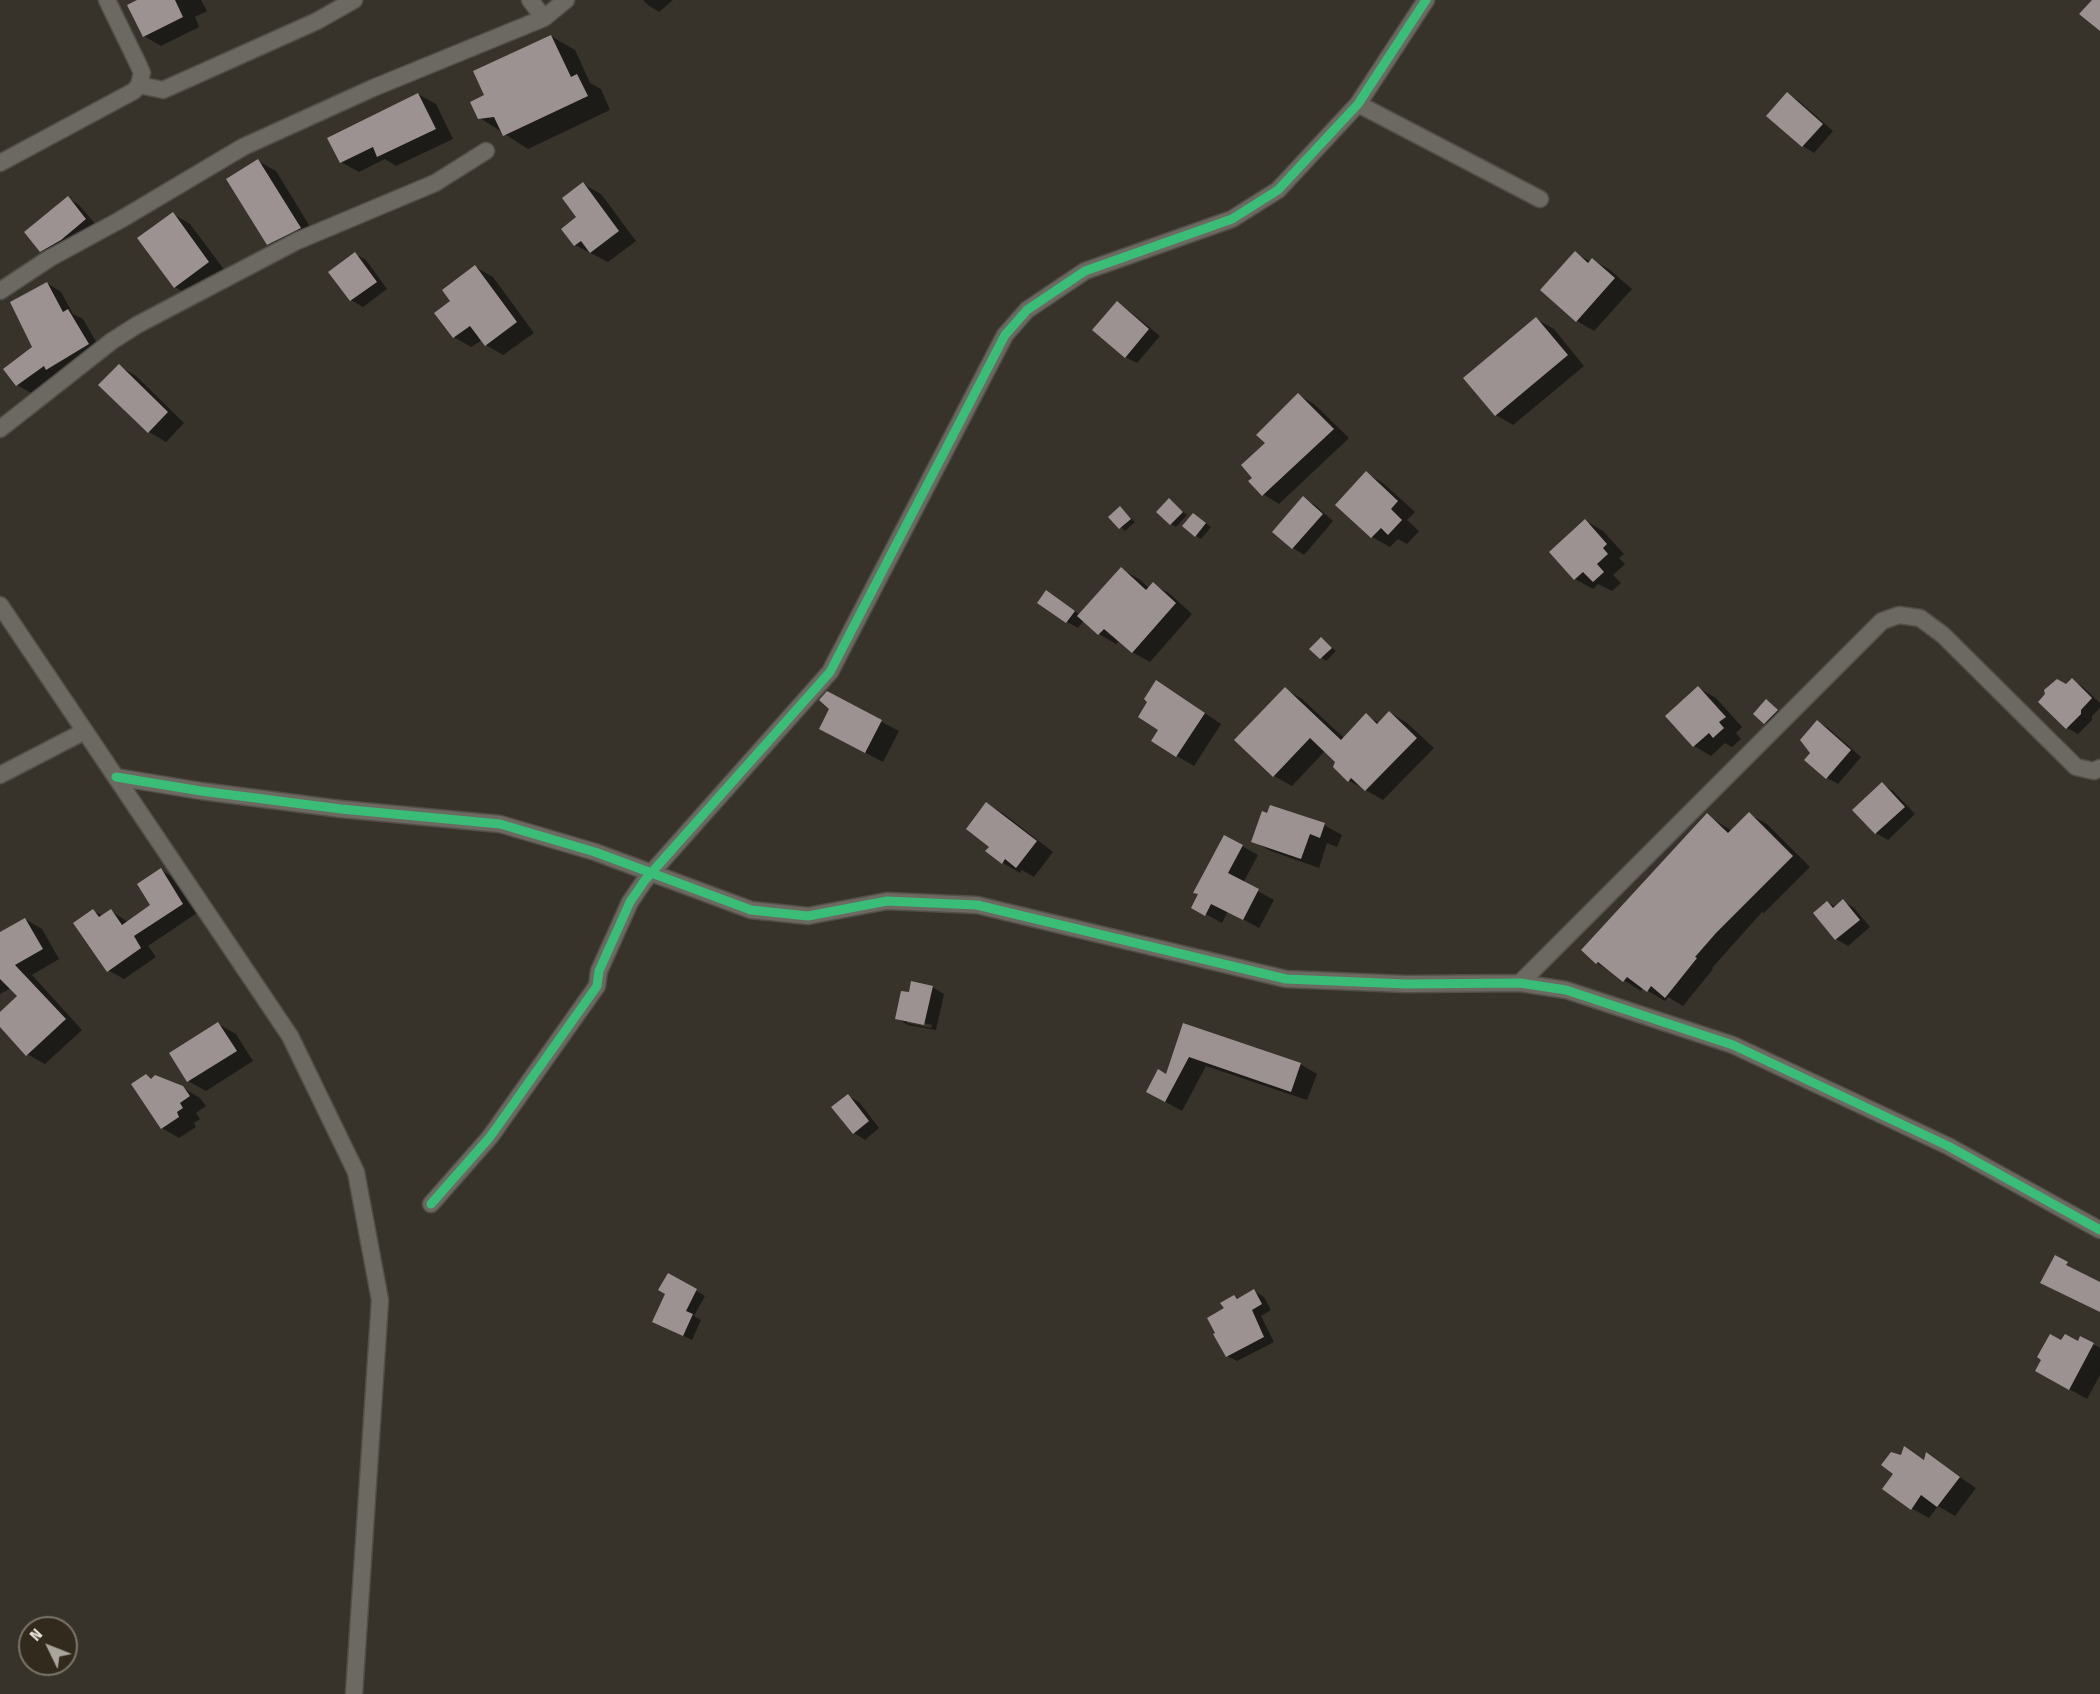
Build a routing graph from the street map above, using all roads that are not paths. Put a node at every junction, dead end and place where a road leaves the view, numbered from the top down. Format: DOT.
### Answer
graph roads {
  1 [pos="107,0"];
  2 [pos="354,0"];
  3 [pos="530,0"];
  4 [pos="566,0"];
  5 [pos="1426,0"];
  6 [pos="544,18"];
  7 [pos="139,85"];
  8 [pos="1358,104"];
  9 [pos="486,151"];
  10 [pos="0,163"];
  11 [pos="1540,199"];
  12 [pos="0,291"];
  13 [pos="0,429"];
  14 [pos="0,604"];
  15 [pos="85,731"];
  16 [pos="2100,768"];
  17 [pos="0,775"];
  18 [pos="116,777"];
  19 [pos="651,873"];
  20 [pos="1520,983"];
  21 [pos="431,1204"];
  22 [pos="2100,1230"];
  23 [pos="354,1694"];
  1 -- 7 [label="street"];
  2 -- 7 [label="street"];
  3 -- 6 [label="street"];
  4 -- 6 [label="street"];
  5 -- 8 [label="street"];
  6 -- 12 [label="street"];
  7 -- 10 [label="street"];
  8 -- 11 [label="street"];
  8 -- 19 [label="street"];
  9 -- 13 [label="street"];
  14 -- 15 [label="street"];
  15 -- 17 [label="street"];
  15 -- 18 [label="street"];
  16 -- 20 [label="street"];
  18 -- 19 [label="street"];
  18 -- 23 [label="street"];
  19 -- 20 [label="street"];
  19 -- 21 [label="street"];
  20 -- 22 [label="street"];
}
